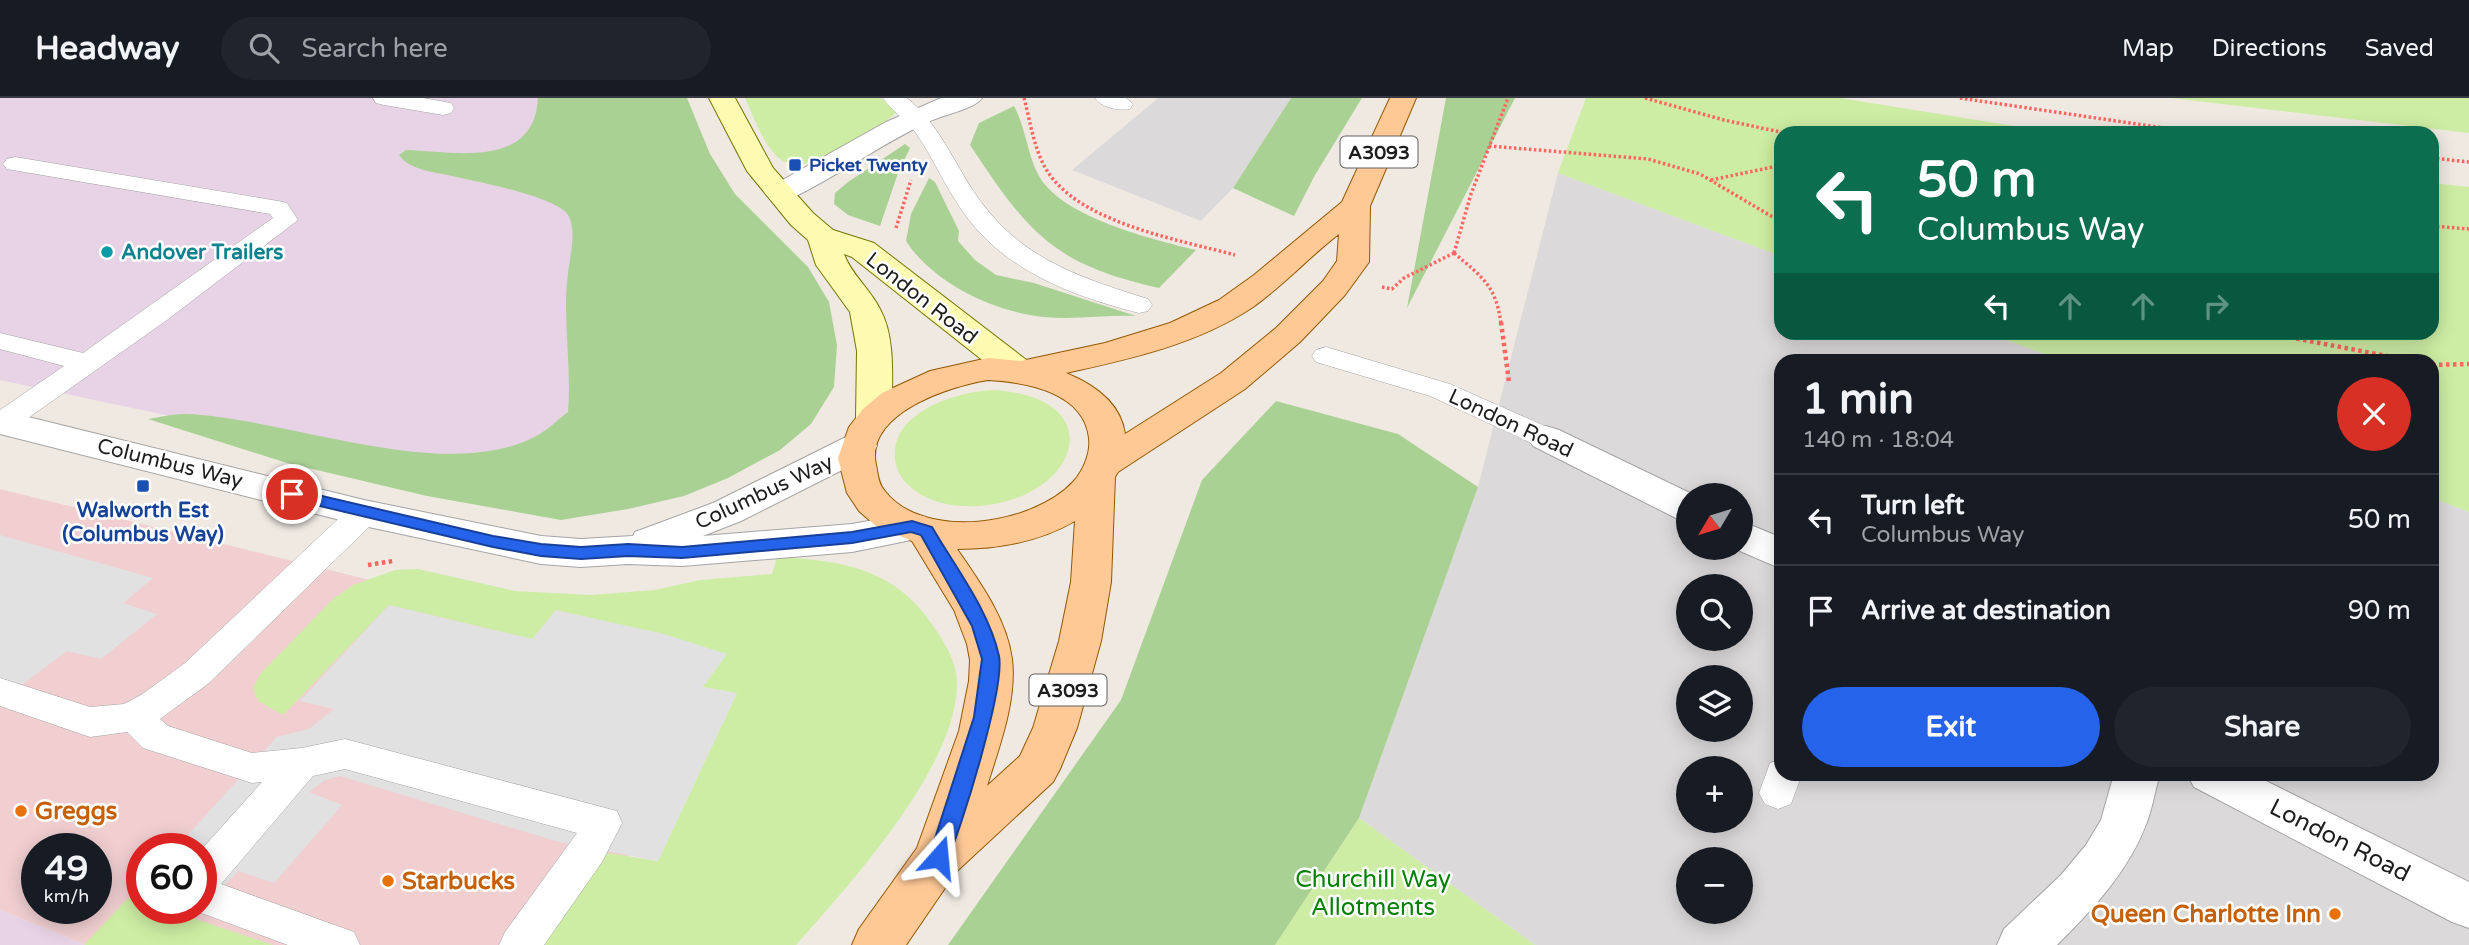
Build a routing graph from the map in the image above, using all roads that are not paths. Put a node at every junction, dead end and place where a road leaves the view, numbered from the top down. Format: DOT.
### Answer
graph roads {
  1 [pos="384,98"];
  2 [pos="722,98"];
  3 [pos="969,98"];
  4 [pos="1403,98"];
  5 [pos="904,107"];
  6 [pos="443,108"];
  7 [pos="15,164"];
  8 [pos="780,193"];
  9 [pos="1355,206"];
  10 [pos="822,236"];
  11 [pos="1139,305"];
  12 [pos="0,341"];
  13 [pos="1326,356"];
  14 [pos="87,363"];
  15 [pos="1022,371"];
  16 [pos="1,423"];
  17 [pos="867,432"];
  18 [pos="1546,438"];
  19 [pos="1099,471"];
  20 [pos="1676,503"];
  21 [pos="364,513"];
  22 [pos="919,529"];
  23 [pos="1754,541"];
  24 [pos="628,550"];
  25 [pos="1774,551"];
  26 [pos="0,692"];
  27 [pos="132,716"];
  28 [pos="302,763"];
  29 [pos="2135,781"];
  30 [pos="2224,781"];
  31 [pos="939,857"];
  32 [pos="217,860"];
  33 [pos="217,901"];
  34 [pos="2469,906"];
  35 [pos="339,945"];
  36 [pos="520,945"];
  37 [pos="877,945"];
  38 [pos="2022,945"];
  1 -- 6 [label="lane"];
  2 -- 8 [label="main road, London Road"];
  3 -- 5 [label="street"];
  4 -- 9 [label="main road, A3093"];
  5 -- 8 [label="street"];
  5 -- 11 [label="lane"];
  7 -- 14 [label="lane"];
  8 -- 10 [label="main road, London Road"];
  9 -- 15 [label="main road, A3093"];
  9 -- 19 [label="main road, A3093"];
  10 -- 15 [label="main road, London Road"];
  10 -- 17 [label="main road, London Road"];
  12 -- 14 [label="lane"];
  13 -- 18 [label="lane, London Road"];
  14 -- 16 [label="lane"];
  15 -- 17 [label="main road"];
  15 -- 19 [label="main road"];
  16 -- 21 [label="street, Columbus Way"];
  17 -- 22 [label="main road"];
  17 -- 24 [label="street, Columbus Way"];
  18 -- 20 [label="street, London Road"];
  19 -- 22 [label="main road"];
  19 -- 31 [label="main road, A3093"];
  21 -- 24 [label="street, Columbus Way"];
  21 -- 27 [label="lane"];
  22 -- 24 [label="street, Columbus Way"];
  22 -- 31 [label="main road, A3093"];
  23 -- 25 [label="street"];
  26 -- 27 [label="lane"];
  27 -- 28 [label="lane"];
  28 -- 32 [label="lane"];
  28 -- 36 [label="lane"];
  29 -- 38 [label="street"];
  30 -- 34 [label="street, London Road"];
  31 -- 37 [label="main road, A3093"];
  33 -- 35 [label="lane"];
}
